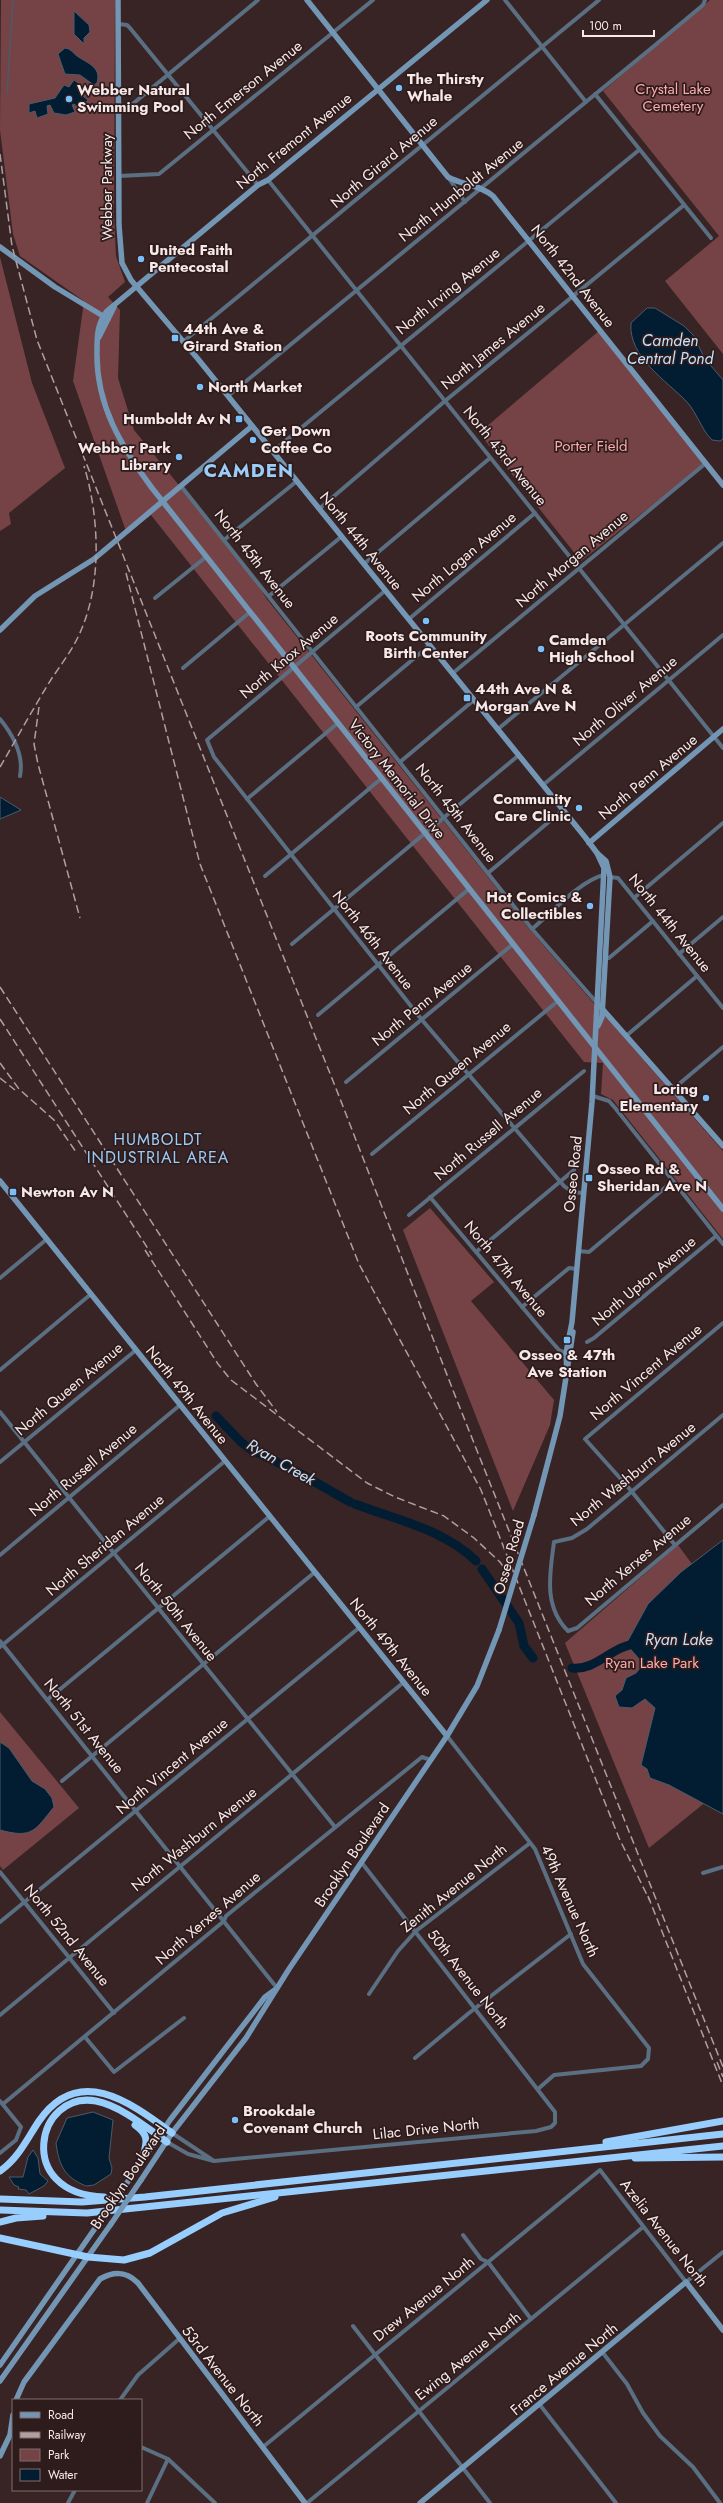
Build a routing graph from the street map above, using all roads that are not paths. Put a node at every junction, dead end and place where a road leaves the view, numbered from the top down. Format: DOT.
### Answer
graph roads {
  1 [pos="118,0"];
  2 [pos="258,0"];
  3 [pos="307,0"];
  4 [pos="373,0"];
  5 [pos="487,0"];
  6 [pos="505,0"];
  7 [pos="599,0"];
  8 [pos="704,0"];
  9 [pos="119,24"];
  10 [pos="333,33"];
  11 [pos="542,46"];
  12 [pos="168,75"];
  13 [pos="378,89"];
  14 [pos="595,94"];
  15 [pos="586,102"];
  16 [pos="119,110"];
  17 [pos="213,130"];
  18 [pos="423,145"];
  19 [pos="639,150"];
  20 [pos="119,176"];
  21 [pos="448,177"];
  22 [pos="268,180"];
  23 [pos="258,185"];
  24 [pos="482,189"];
  25 [pos="465,202"];
  26 [pos="684,205"];
  27 [pos="312,236"];
  28 [pos="710,238"];
  29 [pos="529,240"];
  30 [pos="0,247"];
  31 [pos="120,254"];
  32 [pos="135,286"];
  33 [pos="356,290"];
  34 [pos="573,296"];
  35 [pos="116,302"];
  36 [pos="105,317"];
  37 [pos="184,341"];
  38 [pos="400,345"];
  39 [pos="228,396"];
  40 [pos="445,401"];
  41 [pos="252,426"];
  42 [pos="273,451"];
  43 [pos="490,458"];
  44 [pos="706,463"];
  45 [pos="297,481"];
  46 [pos="723,485"];
  47 [pos="181,486"];
  48 [pos="163,502"];
  49 [pos="319,509"];
  50 [pos="535,514"];
  51 [pos="341,537"];
  52 [pos="224,540"];
  53 [pos="723,543"];
  54 [pos="206,557"];
  55 [pos="364,564"];
  56 [pos="580,569"];
  57 [pos="386,590"];
  58 [pos="269,596"];
  59 [pos="155,598"];
  60 [pos="250,612"];
  61 [pos="409,619"];
  62 [pos="624,626"];
  63 [pos="0,630"];
  64 [pos="723,635"];
  65 [pos="430,645"];
  66 [pos="312,651"];
  67 [pos="183,668"];
  68 [pos="294,668"];
  69 [pos="452,673"];
  70 [pos="669,681"];
  71 [pos="474,700"];
  72 [pos="356,707"];
  73 [pos="0,719"];
  74 [pos="338,723"];
  75 [pos="498,729"];
  76 [pos="723,729"];
  77 [pos="714,737"];
  78 [pos="207,740"];
  79 [pos="723,748"];
  80 [pos="519,755"];
  81 [pos="400,762"];
  82 [pos="20,776"];
  83 [pos="382,778"];
  84 [pos="543,785"];
  85 [pos="247,799"];
  86 [pos="563,810"];
  87 [pos="445,818"];
  88 [pos="723,823"];
  89 [pos="426,834"];
  90 [pos="589,842"];
  91 [pos="597,853"];
  92 [pos="291,854"];
  93 [pos="488,873"];
  94 [pos="604,875"];
  95 [pos="266,876"];
  96 [pos="610,876"];
  97 [pos="469,889"];
  98 [pos="634,898"];
  99 [pos="334,910"];
  100 [pos="723,917"];
  101 [pos="653,921"];
  102 [pos="532,928"];
  103 [pos="292,944"];
  104 [pos="513,944"];
  105 [pos="679,954"];
  106 [pos="605,958"];
  107 [pos="378,965"];
  108 [pos="697,976"];
  109 [pos="558,1001"];
  110 [pos="598,1004"];
  111 [pos="723,1008"];
  112 [pos="602,1009"];
  113 [pos="318,1015"];
  114 [pos="422,1020"];
  115 [pos="597,1028"];
  116 [pos="626,1036"];
  117 [pos="723,1047"];
  118 [pos="596,1048"];
  119 [pos="584,1071"];
  120 [pos="468,1074"];
  121 [pos="346,1082"];
  122 [pos="673,1089"];
  123 [pos="593,1096"];
  124 [pos="514,1128"];
  125 [pos="723,1146"];
  126 [pos="372,1154"];
  127 [pos="574,1170"];
  128 [pos="673,1181"];
  129 [pos="560,1182"];
  130 [pos="1,1184"];
  131 [pos="583,1193"];
  132 [pos="430,1197"];
  133 [pos="723,1209"];
  134 [pos="409,1215"];
  135 [pos="716,1236"];
  136 [pos="47,1239"];
  137 [pos="723,1244"];
  138 [pos="578,1251"];
  139 [pos="476,1252"];
  140 [pos="577,1269"];
  141 [pos="0,1278"];
  142 [pos="91,1294"];
  143 [pos="522,1307"];
  144 [pos="572,1322"];
  145 [pos="723,1323"];
  146 [pos="587,1342"];
  147 [pos="136,1350"];
  148 [pos="566,1353"];
  149 [pos="0,1370"];
  150 [pos="567,1375"];
  151 [pos="180,1405"];
  152 [pos="0,1412"];
  153 [pos="723,1415"];
  154 [pos="24,1442"];
  155 [pos="225,1460"];
  156 [pos="0,1462"];
  157 [pos="632,1491"];
  158 [pos="69,1498"];
  159 [pos="723,1504"];
  160 [pos="270,1516"];
  161 [pos="675,1545"];
  162 [pos="114,1553"];
  163 [pos="0,1555"];
  164 [pos="315,1572"];
  165 [pos="158,1609"];
  166 [pos="360,1627"];
  167 [pos="568,1631"];
  168 [pos="1,1644"];
  169 [pos="203,1664"];
  170 [pos="404,1682"];
  171 [pos="47,1700"];
  172 [pos="247,1719"];
  173 [pos="447,1736"];
  174 [pos="92,1756"];
  175 [pos="431,1760"];
  176 [pos="292,1774"];
  177 [pos="62,1781"];
  178 [pos="136,1811"];
  179 [pos="335,1827"];
  180 [pos="530,1843"];
  181 [pos="362,1863"];
  182 [pos="180,1866"];
  183 [pos="723,1867"];
  184 [pos="0,1872"];
  185 [pos="703,1873"];
  186 [pos="25,1902"];
  187 [pos="224,1921"];
  188 [pos="0,1922"];
  189 [pos="416,1931"];
  190 [pos="571,1934"];
  191 [pos="70,1958"];
  192 [pos="276,1988"];
  193 [pos="369,1994"];
  194 [pos="476,2008"];
  195 [pos="114,2013"];
  196 [pos="0,2015"];
  197 [pos="184,2018"];
  198 [pos="85,2037"];
  199 [pos="415,2058"];
  200 [pos="538,2089"];
  201 [pos="1,2102"];
  202 [pos="105,2104"];
  203 [pos="555,2112"];
  204 [pos="723,2121"];
  205 [pos="165,2127"];
  206 [pos="172,2133"];
  207 [pos="723,2134"];
  208 [pos="159,2136"];
  209 [pos="166,2142"];
  210 [pos="723,2146"];
  211 [pos="563,2150"];
  212 [pos="0,2153"];
  213 [pos="625,2157"];
  214 [pos="723,2157"];
  215 [pos="142,2161"];
  216 [pos="214,2161"];
  217 [pos="600,2170"];
  218 [pos="0,2171"];
  219 [pos="309,2190"];
  220 [pos="144,2197"];
  221 [pos="0,2199"];
  222 [pos="0,2210"];
  223 [pos="87,2213"];
  224 [pos="0,2222"];
  225 [pos="643,2227"];
  226 [pos="463,2235"];
  227 [pos="0,2238"];
  228 [pos="723,2252"];
  229 [pos="76,2255"];
  230 [pos="88,2257"];
  231 [pos="488,2262"];
  232 [pos="686,2282"];
  233 [pos="531,2319"];
  234 [pos="353,2326"];
  235 [pos="723,2330"];
  236 [pos="179,2338"];
  237 [pos="602,2353"];
  238 [pos="375,2354"];
  239 [pos="0,2365"];
  240 [pos="0,2381"];
  241 [pos="17,2399"];
  242 [pos="121,2399"];
  243 [pos="540,2405"];
  244 [pos="419,2411"];
  245 [pos="12,2422"];
  246 [pos="142,2447"];
  247 [pos="263,2447"];
  248 [pos="0,2456"];
  249 [pos="168,2459"];
  250 [pos="462,2468"];
  251 [pos="74,2491"];
  252 [pos="68,2503"];
  253 [pos="147,2503"];
  254 [pos="215,2503"];
  255 [pos="306,2503"];
  256 [pos="420,2503"];
  257 [pos="490,2503"];
  258 [pos="616,2503"];
  259 [pos="720,2503"];
  1 -- 9 [label="street, Webber Parkway"];
  2 -- 12 [label="street"];
  3 -- 10 [label="street, North 42nd Avenue"];
  4 -- 10 [label="street, North Emerson Avenue"];
  5 -- 13 [label="street, North Fremont Avenue"];
  6 -- 11 [label="street"];
  7 -- 11 [label="street, North Girard Avenue"];
  8 -- 14 [label="street, North Humboldt Avenue"];
  9 -- 12 [label="street"];
  9 -- 16 [label="street, Webber Parkway"];
  10 -- 13 [label="street, North 42nd Avenue"];
  10 -- 17 [label="street, North Emerson Avenue"];
  11 -- 15 [label="street"];
  11 -- 18 [label="street, North Girard Avenue"];
  12 -- 16 [label="street"];
  12 -- 17 [label="street"];
  13 -- 18 [label="street, North 42nd Avenue"];
  13 -- 22 [label="street, North Fremont Avenue"];
  14 -- 15 [label="street, North Humboldt Avenue"];
  14 -- 19 [label="street"];
  15 -- 24 [label="street, North Humboldt Avenue"];
  16 -- 20 [label="street, Webber Parkway"];
  17 -- 20 [label="street, North Emerson Avenue"];
  17 -- 23 [label="street"];
  18 -- 21 [label="street, North 42nd Avenue"];
  18 -- 27 [label="street, North Girard Avenue"];
  19 -- 26 [label="street"];
  19 -- 29 [label="street, North Irving Avenue"];
  20 -- 31 [label="street, Webber Parkway"];
  21 -- 24 [label="street, North 42nd Avenue"];
  21 -- 25 [label="street, North 42nd Avenue"];
  22 -- 23 [label="street, North Fremont Avenue"];
  22 -- 27 [label="street, North 43rd Avenue"];
  23 -- 32 [label="street, North Fremont Avenue"];
  24 -- 25 [label="street, North Humboldt Avenue"];
  24 -- 29 [label="street, North 42nd Avenue"];
  25 -- 33 [label="street, North Humboldt Avenue"];
  26 -- 28 [label="street"];
  26 -- 34 [label="street, North James Avenue"];
  27 -- 33 [label="street, North 43rd Avenue"];
  27 -- 37 [label="street, North Girard Avenue"];
  29 -- 34 [label="street, North 42nd Avenue"];
  29 -- 38 [label="street, North Irving Avenue"];
  30 -- 36 [label="street"];
  31 -- 32 [label="street, North 44th Avenue"];
  32 -- 35 [label="street, North Fremont Avenue"];
  32 -- 37 [label="street, North 44th Avenue"];
  33 -- 38 [label="street, North 43rd Avenue"];
  33 -- 39 [label="street, North Humboldt Avenue"];
  34 -- 40 [label="street, North James Avenue"];
  34 -- 44 [label="street, North 42nd Avenue"];
  35 -- 36 [label="street, Victory Memorial Drive"];
  36 -- 48 [label="street, Victory Memorial Drive"];
  37 -- 39 [label="street, North 44th Avenue"];
  38 -- 40 [label="street, North 43rd Avenue"];
  38 -- 42 [label="street, North Irving Avenue"];
  39 -- 41 [label="street, North 44th Avenue"];
  40 -- 43 [label="street, North 43rd Avenue"];
  40 -- 49 [label="street, North James Avenue"];
  41 -- 42 [label="street, North 44th Avenue"];
  41 -- 47 [label="street"];
  42 -- 45 [label="street, North 44th Avenue"];
  43 -- 50 [label="street, North 43rd Avenue"];
  43 -- 55 [label="street"];
  44 -- 46 [label="street, North 42nd Avenue"];
  44 -- 56 [label="street, North Morgan Avenue"];
  45 -- 49 [label="street, North 44th Avenue"];
  45 -- 52 [label="street"];
  47 -- 48 [label="street"];
  47 -- 52 [label="street, North 45th Avenue"];
  48 -- 54 [label="street, Victory Memorial Drive"];
  48 -- 63 [label="street"];
  49 -- 51 [label="street, North 44th Avenue"];
  50 -- 56 [label="street, North 43rd Avenue"];
  50 -- 61 [label="street, North Logan Avenue"];
  51 -- 55 [label="street, North 44th Avenue"];
  51 -- 58 [label="street"];
  52 -- 58 [label="street, North 45th Avenue"];
  53 -- 62 [label="street"];
  54 -- 59 [label="street"];
  54 -- 60 [label="street, Victory Memorial Drive"];
  55 -- 57 [label="street, North 44th Avenue"];
  56 -- 62 [label="street, North 43rd Avenue"];
  56 -- 69 [label="street, North Morgan Avenue"];
  57 -- 61 [label="street, North 44th Avenue"];
  57 -- 66 [label="street, North Knox Avenue"];
  58 -- 66 [label="street, North 45th Avenue"];
  60 -- 67 [label="street"];
  60 -- 68 [label="street, Victory Memorial Drive"];
  61 -- 65 [label="street, North 44th Avenue"];
  62 -- 70 [label="street, North 43rd Avenue"];
  62 -- 75 [label="street"];
  64 -- 70 [label="street, North Oliver Avenue"];
  65 -- 69 [label="street, North 44th Avenue"];
  65 -- 72 [label="street"];
  66 -- 68 [label="street, North Knox Avenue"];
  66 -- 72 [label="street, North 45th Avenue"];
  68 -- 74 [label="street, Victory Memorial Drive"];
  68 -- 78 [label="street, North Knox Avenue"];
  69 -- 71 [label="street, North 44th Avenue"];
  70 -- 77 [label="street, North 43rd Avenue"];
  70 -- 84 [label="street, North Oliver Avenue"];
  71 -- 75 [label="street, North 44th Avenue"];
  71 -- 81 [label="street"];
  72 -- 81 [label="street, North 45th Avenue"];
  73 -- 82 [label="street"];
  74 -- 83 [label="street, Victory Memorial Drive"];
  74 -- 85 [label="street"];
  75 -- 80 [label="street, North 44th Avenue"];
  76 -- 77 [label="street, North Penn Avenue"];
  77 -- 79 [label="street, North 43rd Avenue"];
  77 -- 90 [label="street, North Penn Avenue"];
  78 -- 85 [label="street, North 46th Avenue"];
  80 -- 84 [label="street, North 44th Avenue"];
  80 -- 87 [label="street"];
  81 -- 87 [label="street, North 45th Avenue"];
  83 -- 89 [label="street, Victory Memorial Drive"];
  83 -- 92 [label="street"];
  84 -- 86 [label="street, North 44th Avenue"];
  85 -- 92 [label="street, North 46th Avenue"];
  86 -- 90 [label="street, North 44th Avenue"];
  86 -- 93 [label="street"];
  87 -- 89 [label="street"];
  87 -- 93 [label="street, North 45th Avenue"];
  88 -- 98 [label="street"];
  89 -- 97 [label="street, Victory Memorial Drive"];
  89 -- 99 [label="street"];
  90 -- 91 [label="street, Osseo Road"];
  91 -- 94 [label="street, Osseo Road"];
  91 -- 96 [label="street, Osseo Road"];
  92 -- 95 [label="street"];
  92 -- 99 [label="street, North 46th Avenue"];
  93 -- 102 [label="street, North 45th Avenue"];
  94 -- 102 [label="street"];
  94 -- 110 [label="street, Osseo Road"];
  96 -- 98 [label="street, North 44th Avenue"];
  96 -- 106 [label="street, Osseo Road"];
  97 -- 104 [label="street, Victory Memorial Drive"];
  97 -- 107 [label="street"];
  98 -- 101 [label="street, North 44th Avenue"];
  99 -- 103 [label="street"];
  99 -- 107 [label="street, North 46th Avenue"];
  100 -- 105 [label="street"];
  101 -- 105 [label="street, North 44th Avenue"];
  101 -- 106 [label="street"];
  102 -- 110 [label="street, North 45th Avenue"];
  104 -- 109 [label="street, Victory Memorial Drive"];
  104 -- 114 [label="street, North Penn Avenue"];
  105 -- 108 [label="street, North 44th Avenue"];
  106 -- 112 [label="street, Osseo Road"];
  107 -- 113 [label="street"];
  107 -- 114 [label="street, North 46th Avenue"];
  108 -- 111 [label="street, North 44th Avenue"];
  108 -- 116 [label="street"];
  109 -- 118 [label="street, Victory Memorial Drive"];
  109 -- 120 [label="street, North Queen Avenue"];
  110 -- 112 [label="street, North 45th Avenue"];
  110 -- 115 [label="street, Osseo Road"];
  112 -- 115 [label="street, Osseo Road"];
  112 -- 116 [label="street, North 45th Avenue"];
  114 -- 120 [label="street, North 46th Avenue"];
  114 -- 121 [label="street, North Penn Avenue"];
  115 -- 118 [label="street, Osseo Road"];
  116 -- 122 [label="street, North 45th Avenue"];
  117 -- 122 [label="street"];
  118 -- 123 [label="street, Osseo Road"];
  118 -- 133 [label="street, Victory Memorial Drive"];
  119 -- 124 [label="street, North Russell Avenue"];
  120 -- 124 [label="street, North 46th Avenue"];
  120 -- 126 [label="street, North Queen Avenue"];
  122 -- 125 [label="street, North 45th Avenue"];
  123 -- 128 [label="street"];
  123 -- 131 [label="street, Osseo Road"];
  124 -- 129 [label="street, North 46th Avenue"];
  124 -- 132 [label="street, North Russell Avenue"];
  127 -- 129 [label="street"];
  128 -- 135 [label="street"];
  128 -- 138 [label="street"];
  129 -- 131 [label="street, North 46th Avenue"];
  129 -- 139 [label="street"];
  130 -- 136 [label="street, North 49th Avenue"];
  131 -- 138 [label="street, Osseo Road"];
  132 -- 134 [label="street, North Russell Avenue"];
  132 -- 139 [label="street, North 47th Avenue"];
  135 -- 137 [label="street"];
  135 -- 146 [label="street, North Upton Avenue"];
  136 -- 141 [label="street"];
  136 -- 142 [label="street, North 49th Avenue"];
  138 -- 140 [label="street, Osseo Road"];
  139 -- 143 [label="street, North 47th Avenue"];
  140 -- 143 [label="street"];
  140 -- 144 [label="street, Osseo Road"];
  142 -- 147 [label="street, North 49th Avenue"];
  142 -- 149 [label="street"];
  143 -- 148 [label="street, North 47th Avenue"];
  144 -- 148 [label="street, Osseo Road"];
  144 -- 150 [label="street, Osseo Road"];
  145 -- 157 [label="street, North Vincent Avenue"];
  147 -- 151 [label="street, North 49th Avenue"];
  147 -- 154 [label="street, North Queen Avenue"];
  148 -- 150 [label="street, Osseo Road"];
  150 -- 173 [label="street, Osseo Road, bridge"];
  151 -- 155 [label="street, North 49th Avenue"];
  151 -- 158 [label="street, North Russell Avenue"];
  152 -- 154 [label="street, North 50th Avenue"];
  153 -- 157 [label="street, North Washburn Avenue"];
  154 -- 156 [label="street, North Queen Avenue"];
  154 -- 158 [label="street, North 50th Avenue"];
  155 -- 160 [label="street, North 49th Avenue"];
  155 -- 162 [label="street, North Sheridan Avenue"];
  157 -- 161 [label="street"];
  157 -- 167 [label="street, North Washburn Avenue"];
  158 -- 162 [label="street, North 50th Avenue"];
  158 -- 163 [label="street, North Russell Avenue"];
  159 -- 161 [label="street, North Xerxes Avenue"];
  160 -- 164 [label="street, North 49th Avenue"];
  160 -- 165 [label="street"];
  161 -- 167 [label="street, North Xerxes Avenue"];
  162 -- 165 [label="street, North 50th Avenue"];
  162 -- 168 [label="street, North Sheridan Avenue"];
  164 -- 166 [label="street, North 49th Avenue"];
  164 -- 169 [label="street"];
  165 -- 169 [label="street, North 50th Avenue"];
  165 -- 171 [label="street"];
  166 -- 170 [label="street, North 49th Avenue"];
  166 -- 172 [label="street, North Vincent Avenue"];
  168 -- 171 [label="street, North 51st Avenue"];
  169 -- 172 [label="street, North 50th Avenue"];
  169 -- 174 [label="street"];
  170 -- 173 [label="street, North 49th Avenue"];
  170 -- 176 [label="street, North Washburn Avenue"];
  171 -- 174 [label="street, North 51st Avenue"];
  172 -- 176 [label="street, North 50th Avenue"];
  172 -- 178 [label="street, North Vincent Avenue"];
  173 -- 175 [label="street, Brooklyn Boulevard"];
  173 -- 180 [label="street, 49th Avenue North"];
  174 -- 177 [label="street"];
  174 -- 178 [label="street, North 51st Avenue"];
  175 -- 179 [label="street, North Xerxes Avenue"];
  175 -- 181 [label="street, Brooklyn Boulevard"];
  176 -- 179 [label="street, North 50th Avenue"];
  176 -- 182 [label="street, North Washburn Avenue"];
  178 -- 182 [label="street, North 51st Avenue"];
  178 -- 186 [label="street, North Vincent Avenue"];
  179 -- 187 [label="street, North Xerxes Avenue"];
  180 -- 189 [label="street, Zenith Avenue North"];
  180 -- 190 [label="street, 49th Avenue North"];
  181 -- 189 [label="street, 50th Avenue North"];
  181 -- 192 [label="street, Brooklyn Boulevard"];
  182 -- 187 [label="street, North 51st Avenue"];
  182 -- 191 [label="street, North Washburn Avenue"];
  183 -- 185 [label="street"];
  184 -- 186 [label="street, North 52nd Avenue"];
  186 -- 188 [label="street, North Vincent Avenue"];
  186 -- 191 [label="street, North 52nd Avenue"];
  187 -- 192 [label="street, North 51st Avenue"];
  187 -- 195 [label="street, North Xerxes Avenue"];
  189 -- 193 [label="street, Zenith Avenue North"];
  189 -- 194 [label="street, 50th Avenue North"];
  190 -- 194 [label="street"];
  190 -- 200 [label="street, 49th Avenue North"];
  191 -- 195 [label="street, North 52nd Avenue"];
  191 -- 196 [label="street, North Washburn Avenue"];
  192 -- 205 [label="street, Brooklyn Boulevard"];
  192 -- 206 [label="street, Brooklyn Boulevard"];
  194 -- 199 [label="street"];
  194 -- 200 [label="street, 50th Avenue North"];
  195 -- 198 [label="street, North Xerxes Avenue"];
  197 -- 198 [label="street"];
  198 -- 201 [label="street, North Xerxes Avenue"];
  200 -- 203 [label="street, 50th Avenue North"];
  201 -- 212 [label="street"];
  202 -- 208 [label="highway"];
  202 -- 215 [label="highway"];
  202 -- 220 [label="highway"];
  203 -- 216 [label="street, Lilac Drive North"];
  204 -- 211 [label="highway"];
  205 -- 206 [label="highway"];
  205 -- 208 [label="street, Brooklyn Boulevard"];
  205 -- 218 [label="highway"];
  206 -- 209 [label="street, Brooklyn Boulevard"];
  206 -- 216 [label="street"];
  207 -- 211 [label="highway"];
  208 -- 209 [label="highway"];
  208 -- 215 [label="street, Brooklyn Boulevard"];
  209 -- 216 [label="street, Lilac Drive North"];
  209 -- 230 [label="street, Brooklyn Boulevard, bridge"];
  210 -- 213 [label="highway"];
  211 -- 220 [label="highway"];
  213 -- 214 [label="highway"];
  213 -- 219 [label="highway"];
  215 -- 229 [label="street, Brooklyn Boulevard, bridge"];
  217 -- 225 [label="street, Azelia Avenue North"];
  217 -- 231 [label="street, Drew Avenue North"];
  219 -- 223 [label="highway"];
  219 -- 230 [label="highway"];
  220 -- 221 [label="highway"];
  222 -- 223 [label="highway"];
  223 -- 224 [label="highway"];
  225 -- 232 [label="street, Azelia Avenue North"];
  225 -- 233 [label="street, Ewing Avenue North"];
  226 -- 231 [label="street"];
  227 -- 229 [label="highway"];
  228 -- 232 [label="street, France Avenue North"];
  229 -- 230 [label="highway"];
  229 -- 239 [label="street, Brooklyn Boulevard"];
  230 -- 240 [label="street, Brooklyn Boulevard"];
  231 -- 233 [label="street"];
  231 -- 238 [label="street, Drew Avenue North"];
  232 -- 235 [label="street, Azelia Avenue North"];
  232 -- 237 [label="street, France Avenue North"];
  233 -- 244 [label="street, Ewing Avenue North"];
  234 -- 238 [label="street"];
  236 -- 241 [label="street, 53rd Avenue North"];
  236 -- 242 [label="street"];
  236 -- 247 [label="street, 53rd Avenue North"];
  237 -- 243 [label="street, France Avenue North"];
  237 -- 259 [label="street"];
  238 -- 244 [label="street"];
  238 -- 247 [label="street, Drew Avenue North"];
  243 -- 250 [label="street, France Avenue North"];
  243 -- 258 [label="street"];
  244 -- 250 [label="street"];
  244 -- 255 [label="street, Ewing Avenue North"];
  245 -- 248 [label="street"];
  246 -- 249 [label="street"];
  247 -- 255 [label="street, 53rd Avenue North"];
  249 -- 253 [label="street"];
  249 -- 254 [label="street"];
  250 -- 256 [label="street, France Avenue North"];
  250 -- 257 [label="street"];
  251 -- 252 [label="street"];
}
